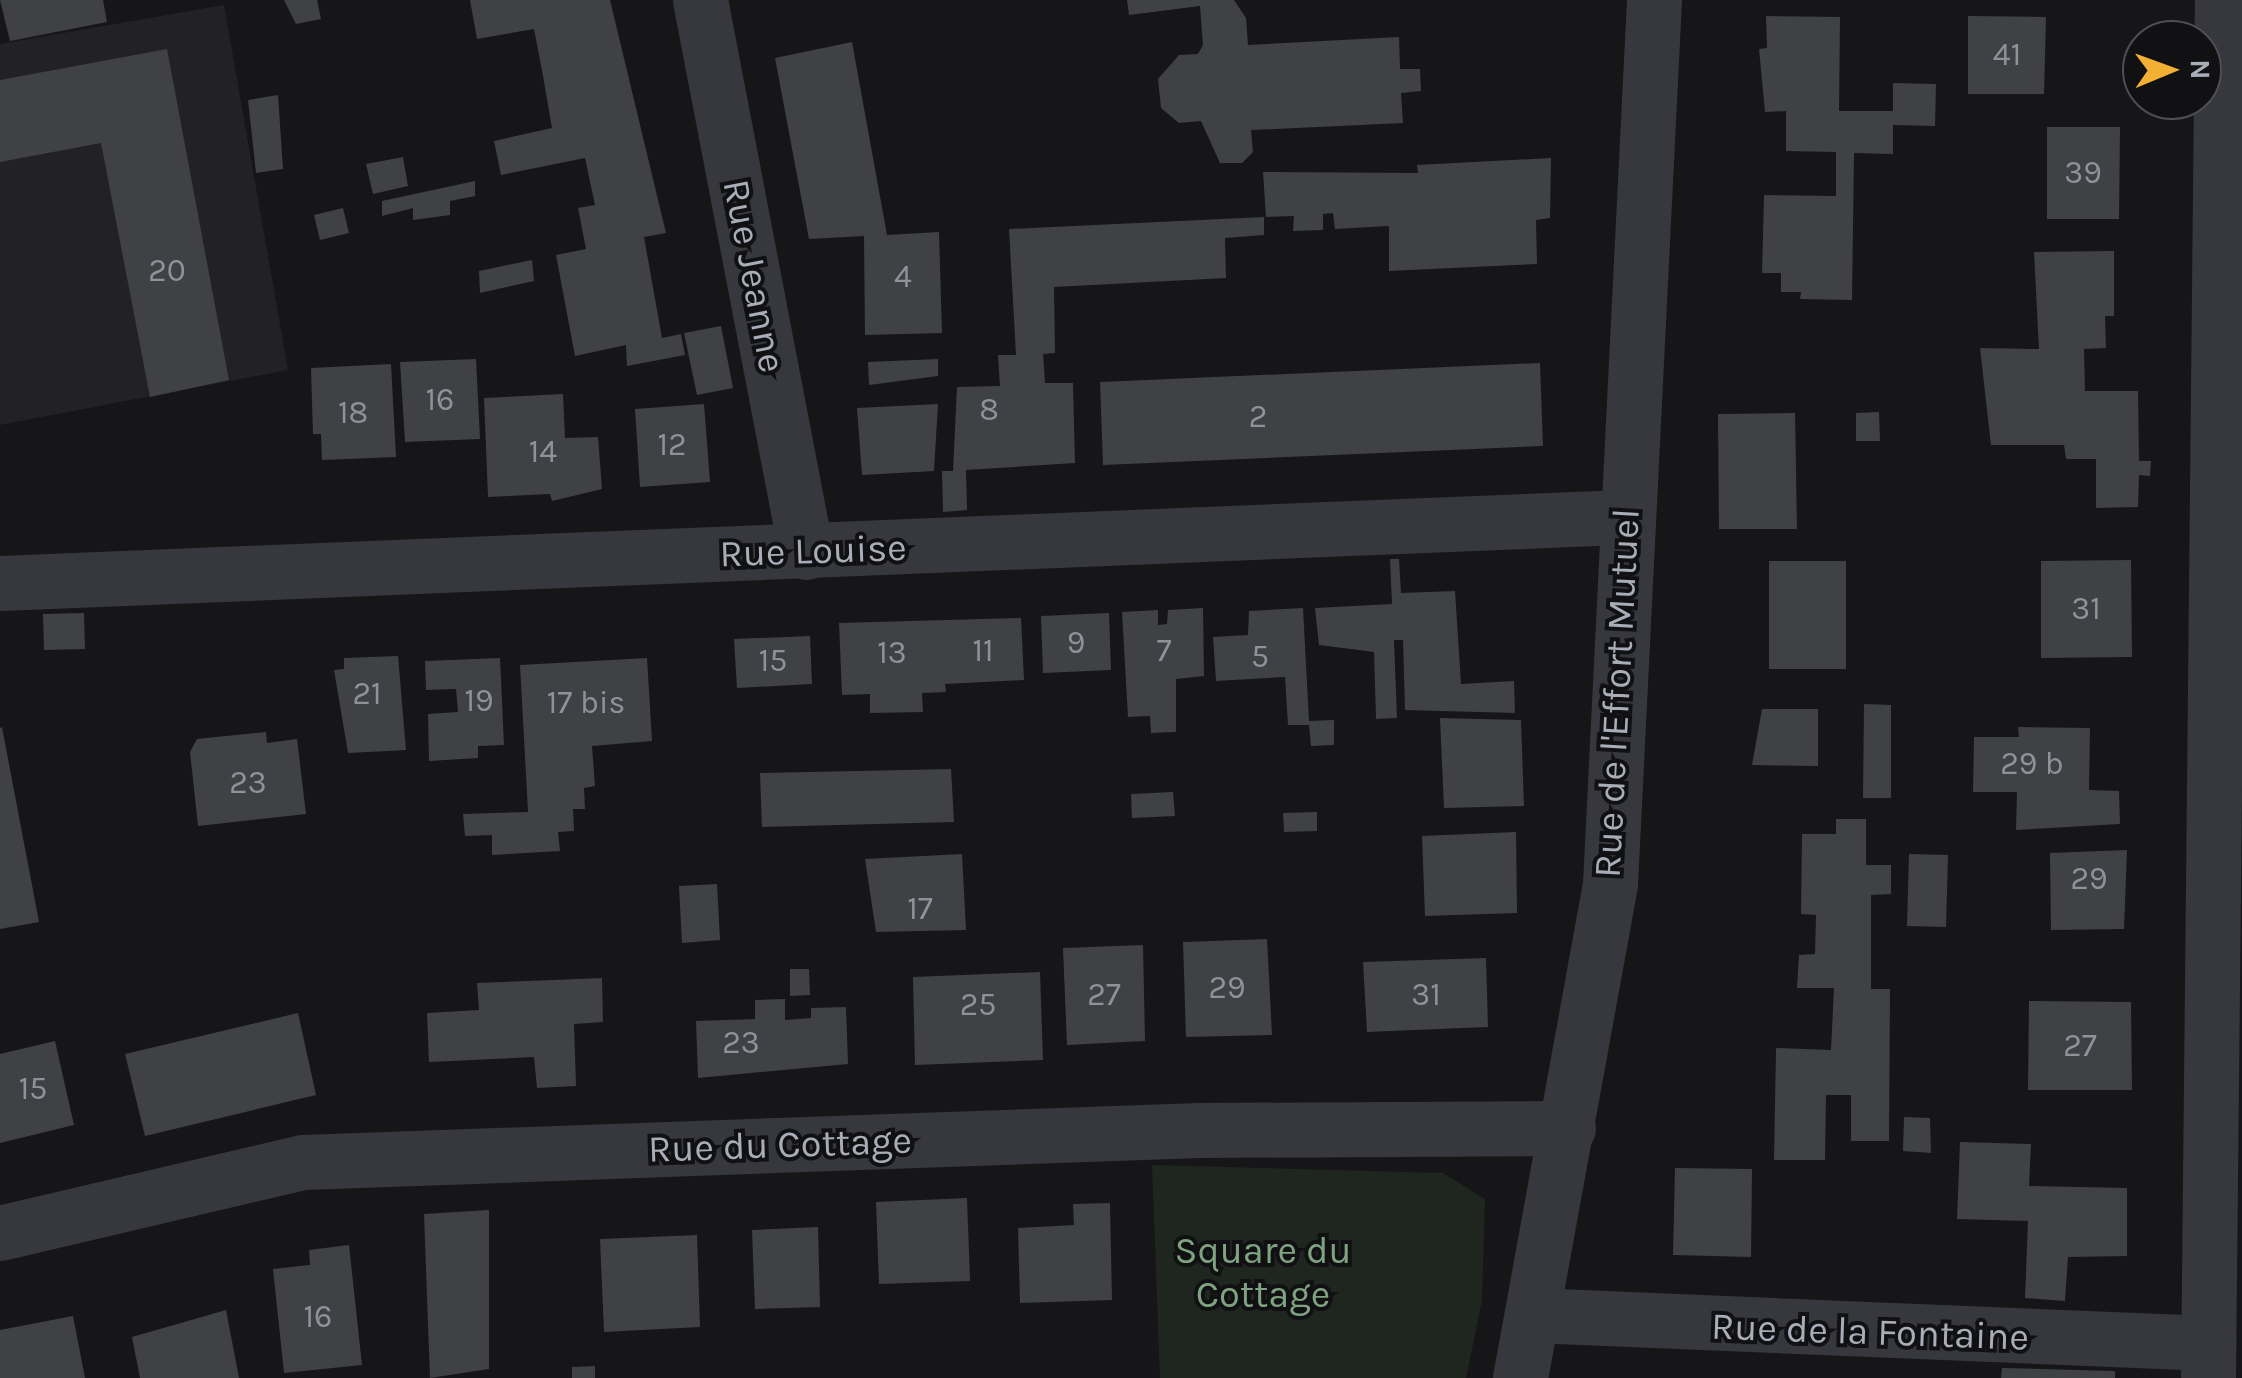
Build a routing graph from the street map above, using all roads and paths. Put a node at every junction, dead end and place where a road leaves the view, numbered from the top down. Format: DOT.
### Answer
graph roads {
  1 [pos="700,0"];
  2 [pos="1654,0"];
  3 [pos="2222,0"];
  4 [pos="1625,517"];
  5 [pos="806,552"];
  6 [pos="0,583"];
  7 [pos="1568,1128"];
  8 [pos="0,1232"];
  9 [pos="1534,1315"];
  10 [pos="2208,1361"];
  11 [pos="1520,1378"];
  1 -- 5 [label="street, Rue Jeanne"];
  2 -- 4 [label="street, Rue de l'Effort Mutuel"];
  3 -- 10 [label="street"];
  4 -- 5 [label="street, Rue Louise"];
  4 -- 7 [label="street, Rue de l'Effort Mutuel"];
  5 -- 6 [label="street, Rue Louise"];
  7 -- 8 [label="street, Rue du Cottage"];
  7 -- 9 [label="street, Rue de l'Effort Mutuel"];
  9 -- 10 [label="street, Rue de la Fontaine"];
  9 -- 11 [label="street, Rue de l'Effort Mutuel"];
}
